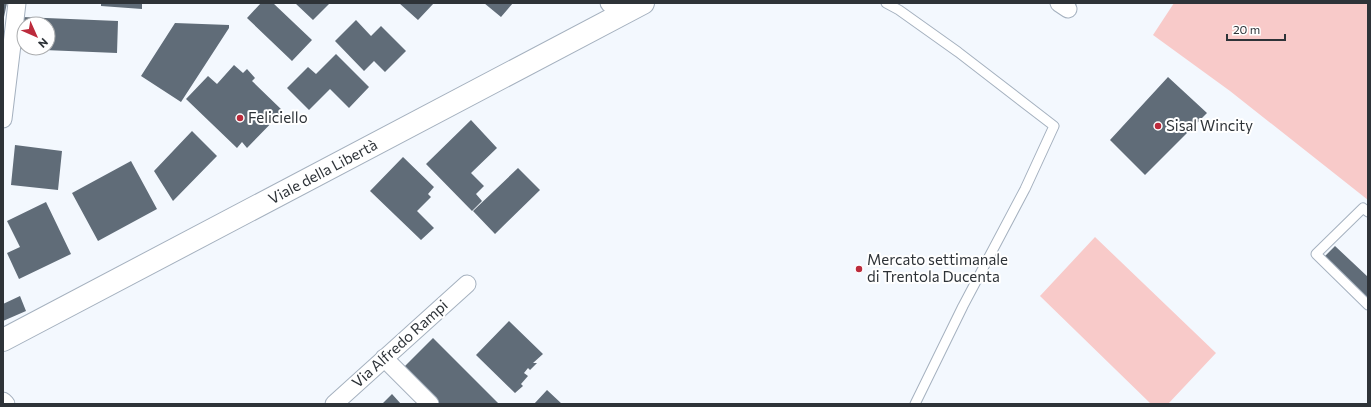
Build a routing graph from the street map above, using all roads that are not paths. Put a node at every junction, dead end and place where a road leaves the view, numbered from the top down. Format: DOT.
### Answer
graph roads {
  1 [pos="18,3"];
  2 [pos="643,3"];
  3 [pos="886,3"];
  4 [pos="616,9"];
  5 [pos="3,119"];
  6 [pos="1368,212"];
  7 [pos="467,284"];
  8 [pos="1368,305"];
  9 [pos="3,340"];
  10 [pos="384,358"];
  11 [pos="3,401"];
  12 [pos="6,404"];
  13 [pos="334,404"];
  14 [pos="430,404"];
  15 [pos="915,404"];
  1 -- 5 [label="street"];
  2 -- 4 [label="main road, Viale della Libertà"];
  3 -- 15 [label="lane"];
  4 -- 9 [label="main road, Viale della Libertà"];
  6 -- 8 [label="lane"];
  7 -- 10 [label="street, Via Alfredo Rampi"];
  10 -- 13 [label="street, Via Alfredo Rampi"];
  10 -- 14 [label="street"];
  11 -- 12 [label="street"];
}
